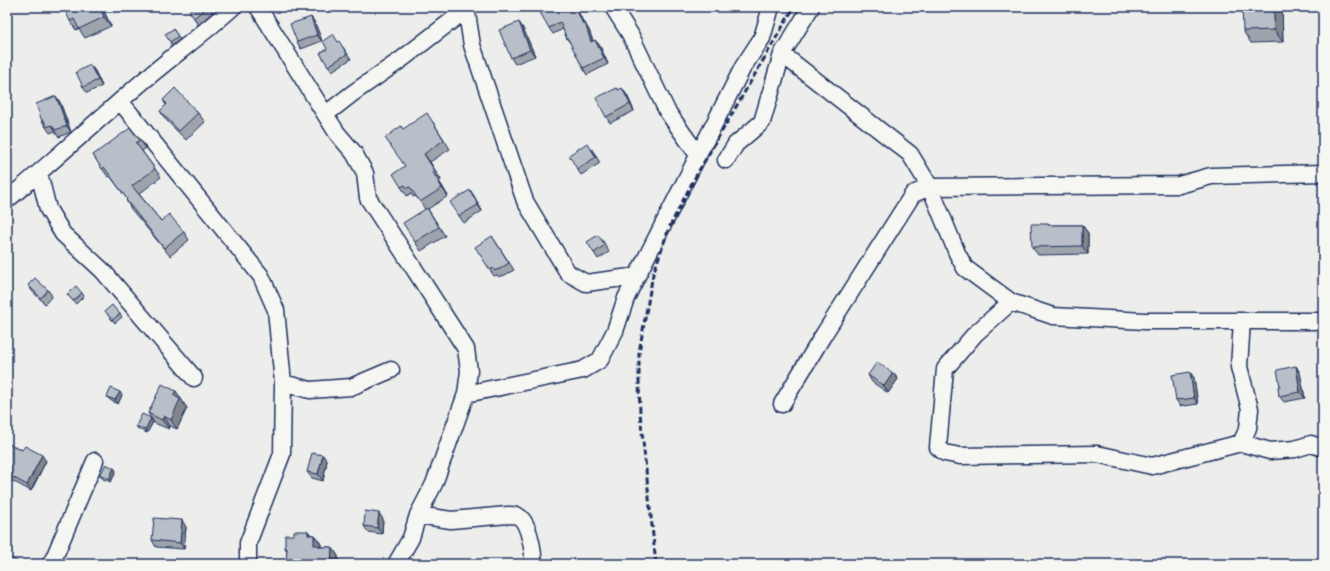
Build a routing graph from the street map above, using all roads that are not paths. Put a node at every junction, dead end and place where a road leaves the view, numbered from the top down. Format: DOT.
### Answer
graph roads {
  1 [pos="232,7"];
  2 [pos="258,7"];
  3 [pos="466,7"];
  4 [pos="613,7"];
  5 [pos="771,7"];
  6 [pos="811,7"];
  7 [pos="782,54"];
  8 [pos="120,102"];
  9 [pos="326,114"];
  10 [pos="698,155"];
  11 [pos="726,160"];
  12 [pos="38,173"];
  13 [pos="1323,174"];
  14 [pos="930,187"];
  15 [pos="7,200"];
  16 [pos="637,276"];
  17 [pos="1012,302"];
  18 [pos="1242,321"];
  19 [pos="1323,321"];
  20 [pos="391,370"];
  21 [pos="194,378"];
  22 [pos="283,383"];
  23 [pos="466,394"];
  24 [pos="782,404"];
  25 [pos="1241,443"];
  26 [pos="1323,448"];
  27 [pos="95,461"];
  28 [pos="418,515"];
  29 [pos="50,564"];
  30 [pos="248,564"];
  31 [pos="396,564"];
  32 [pos="533,564"];
  1 -- 8 [label="street"];
  2 -- 9 [label="street"];
  3 -- 9 [label="street"];
  3 -- 16 [label="street"];
  4 -- 10 [label="street"];
  5 -- 10 [label="street"];
  6 -- 7 [label="street"];
  7 -- 11 [label="street"];
  7 -- 14 [label="street"];
  8 -- 12 [label="street"];
  8 -- 22 [label="street"];
  9 -- 23 [label="street"];
  10 -- 16 [label="street"];
  12 -- 15 [label="street"];
  12 -- 21 [label="street"];
  13 -- 14 [label="street"];
  14 -- 17 [label="street"];
  14 -- 24 [label="street"];
  16 -- 23 [label="street"];
  17 -- 18 [label="street"];
  17 -- 25 [label="street"];
  18 -- 19 [label="street"];
  18 -- 25 [label="street"];
  20 -- 22 [label="street"];
  22 -- 30 [label="street"];
  23 -- 28 [label="street"];
  25 -- 26 [label="street"];
  27 -- 29 [label="street"];
  28 -- 31 [label="street"];
  28 -- 32 [label="street"];
}
